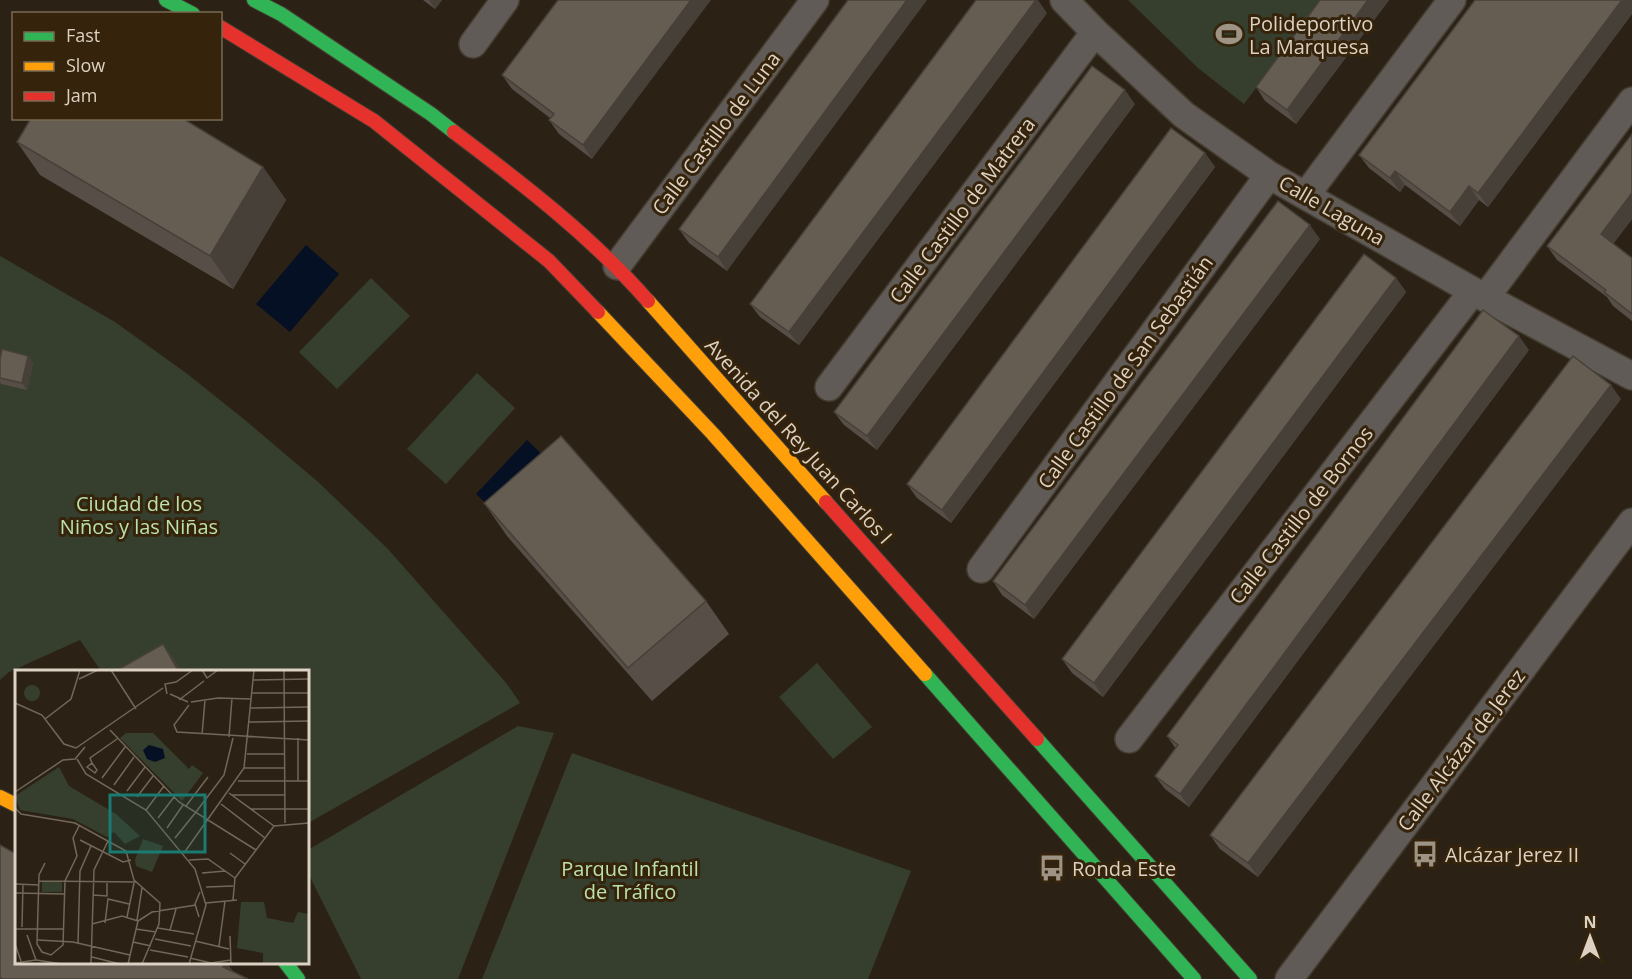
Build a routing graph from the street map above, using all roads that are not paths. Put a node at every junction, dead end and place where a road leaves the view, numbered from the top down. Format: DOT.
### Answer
graph roads {
  1 [pos="166,0"];
  2 [pos="255,0"];
  3 [pos="505,0"];
  4 [pos="815,0"];
  5 [pos="1064,0"];
  6 [pos="1452,0"];
  7 [pos="189,12"];
  8 [pos="222,28"];
  9 [pos="1095,32"];
  10 [pos="473,44"];
  11 [pos="1632,101"];
  12 [pos="1269,175"];
  13 [pos="1306,195"];
  14 [pos="617,266"];
  15 [pos="1479,294"];
  16 [pos="1632,376"];
  17 [pos="829,387"];
  18 [pos="1632,522"];
  19 [pos="981,569"];
  20 [pos="1129,738"];
  21 [pos="0,796"];
  22 [pos="15,804"];
  23 [pos="286,964"];
  24 [pos="298,979"];
  25 [pos="1194,979"];
  26 [pos="1250,979"];
  27 [pos="1289,979"];
  1 -- 7 [label="main road"];
  2 -- 14 [label="main road, Avenida del Rey Juan Carlos I"];
  3 -- 10 [label="street"];
  4 -- 14 [label="street, Calle Castillo de Luna"];
  5 -- 9 [label="street, Calle Laguna"];
  6 -- 13 [label="street"];
  8 -- 25 [label="main road"];
  9 -- 12 [label="street, Calle Laguna"];
  9 -- 17 [label="street, Calle Castillo de Matrera"];
  11 -- 15 [label="street, Calle Castillo de Bornos"];
  12 -- 13 [label="street, Calle Laguna"];
  12 -- 19 [label="street, Calle Castillo de San Sebastián"];
  13 -- 15 [label="street, Calle Laguna"];
  14 -- 26 [label="main road, Avenida del Rey Juan Carlos I"];
  15 -- 16 [label="street, Calle Laguna"];
  15 -- 20 [label="street, Calle Castillo de Bornos"];
  18 -- 27 [label="street, Calle Alcázar de Jerez"];
  21 -- 22 [label="main road"];
  23 -- 24 [label="main road"];
}
